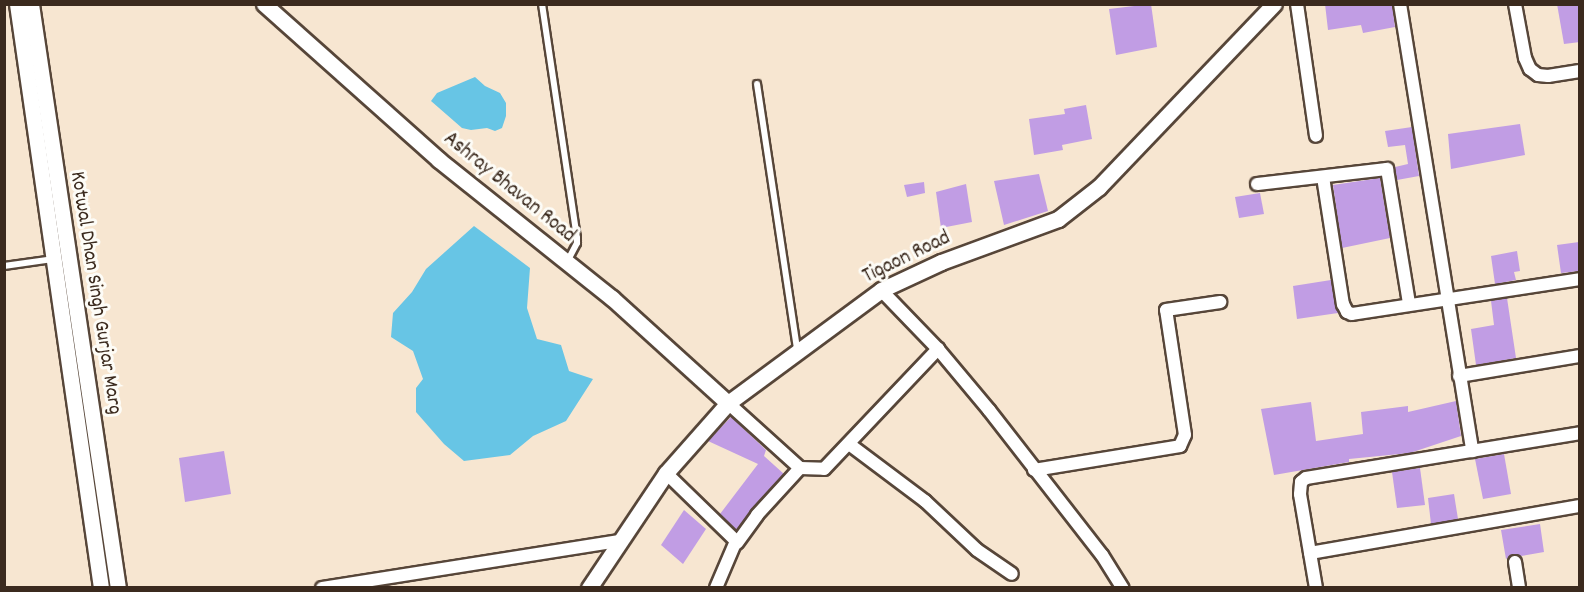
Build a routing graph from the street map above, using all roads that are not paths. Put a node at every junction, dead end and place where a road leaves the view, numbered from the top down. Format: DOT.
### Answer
graph roads {
  1 [pos="17,4"];
  2 [pos="31,4"];
  3 [pos="264,4"];
  4 [pos="542,4"];
  5 [pos="1274,4"];
  6 [pos="1297,4"];
  7 [pos="1400,4"];
  8 [pos="1515,4"];
  9 [pos="1580,71"];
  10 [pos="757,84"];
  11 [pos="1316,136"];
  12 [pos="1323,177"];
  13 [pos="1257,184"];
  14 [pos="54,259"];
  15 [pos="567,262"];
  16 [pos="4,266"];
  17 [pos="1580,279"];
  18 [pos="881,290"];
  19 [pos="1447,297"];
  20 [pos="1220,302"];
  21 [pos="1408,304"];
  22 [pos="938,350"];
  23 [pos="797,353"];
  24 [pos="1580,356"];
  25 [pos="1459,376"];
  26 [pos="728,404"];
  27 [pos="1580,433"];
  28 [pos="849,444"];
  29 [pos="1472,451"];
  30 [pos="800,468"];
  31 [pos="1034,470"];
  32 [pos="666,473"];
  33 [pos="1580,507"];
  34 [pos="618,541"];
  35 [pos="736,543"];
  36 [pos="1310,553"];
  37 [pos="1515,562"];
  38 [pos="1012,574"];
  39 [pos="101,588"];
  40 [pos="118,588"];
  41 [pos="322,588"];
  42 [pos="589,588"];
  43 [pos="716,588"];
  44 [pos="1123,588"];
  45 [pos="1316,588"];
  46 [pos="1519,588"];
  1 -- 14 [label="street, Kotwal Dhan Singh Gurjar Marg"];
  2 -- 40 [label="street, Kotwal Dhan Singh Gurjar Marg"];
  3 -- 15 [label="street, Ashray Bhavan Road"];
  4 -- 15 [label="lane"];
  5 -- 18 [label="street, Tigaon Road"];
  6 -- 11 [label="street"];
  7 -- 19 [label="street"];
  8 -- 9 [label="street"];
  10 -- 23 [label="lane"];
  12 -- 13 [label="street"];
  12 -- 21 [label="street"];
  12 -- 21 [label="street"];
  14 -- 16 [label="lane"];
  14 -- 39 [label="street, Kotwal Dhan Singh Gurjar Marg"];
  15 -- 26 [label="street, Ashray Bhavan Road"];
  17 -- 19 [label="street"];
  18 -- 22 [label="street"];
  18 -- 23 [label="street, Tigaon Road"];
  19 -- 21 [label="street"];
  19 -- 25 [label="street"];
  20 -- 31 [label="street"];
  22 -- 28 [label="street"];
  22 -- 31 [label="street"];
  23 -- 26 [label="street, Tigaon Road"];
  24 -- 25 [label="street"];
  25 -- 29 [label="street"];
  26 -- 30 [label="street"];
  26 -- 32 [label="street, Tigaon Road"];
  27 -- 29 [label="street"];
  28 -- 30 [label="street"];
  28 -- 38 [label="street"];
  29 -- 36 [label="street"];
  30 -- 35 [label="street"];
  31 -- 44 [label="street"];
  32 -- 34 [label="street, Tigaon Road"];
  32 -- 35 [label="street"];
  33 -- 36 [label="street"];
  34 -- 41 [label="street"];
  34 -- 42 [label="street, Tigaon Road"];
  35 -- 43 [label="street"];
  36 -- 45 [label="street"];
  37 -- 46 [label="street"];
}
